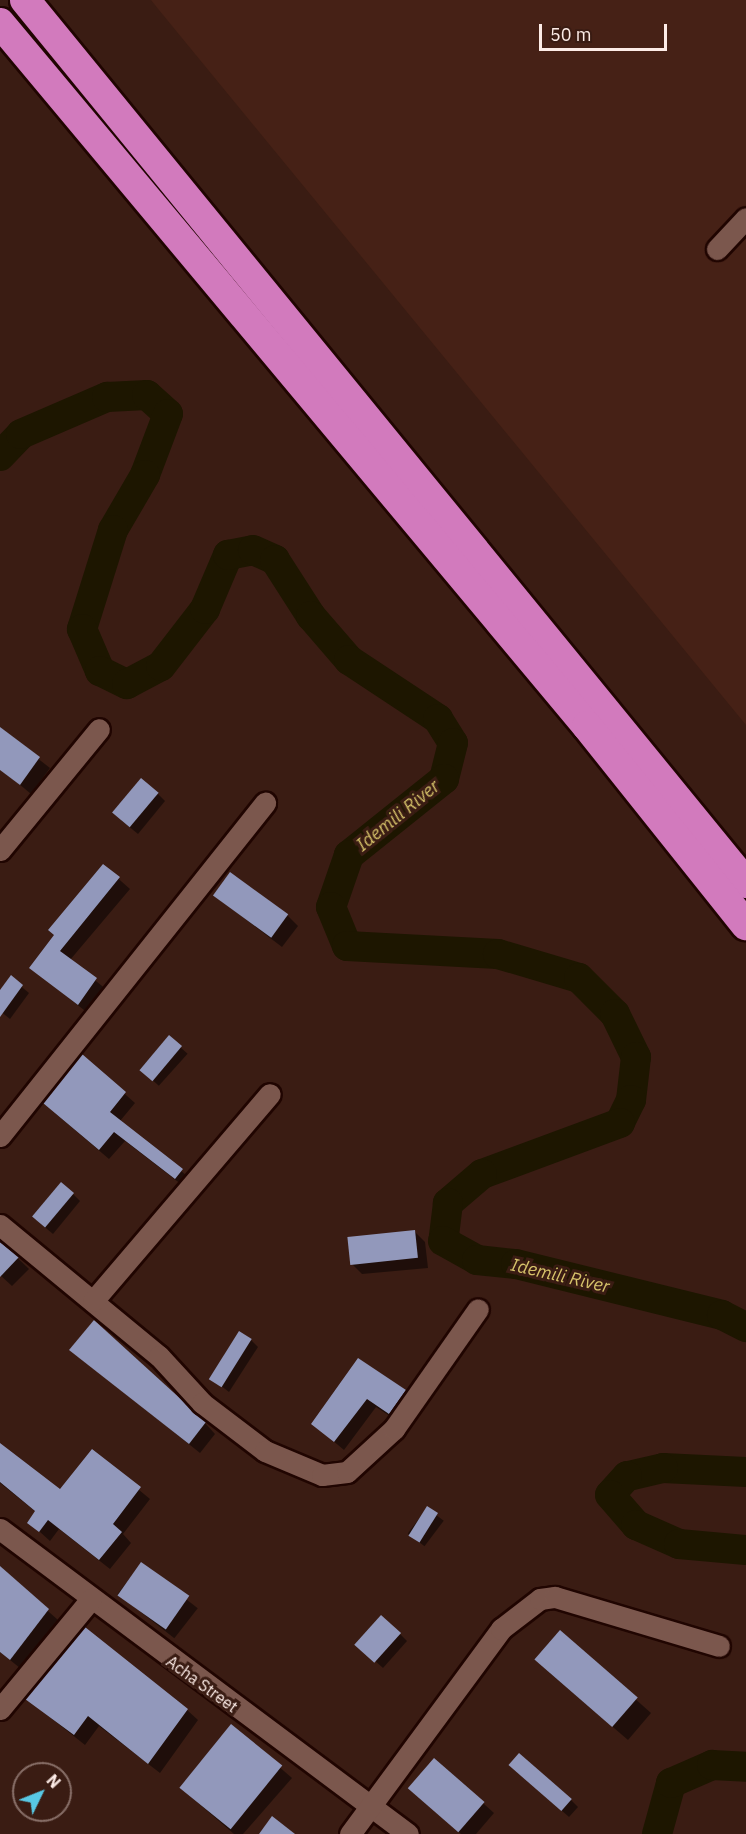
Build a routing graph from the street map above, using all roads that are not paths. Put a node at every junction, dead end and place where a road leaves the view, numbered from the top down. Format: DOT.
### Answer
graph roads {
  1 [pos="25,0"];
  2 [pos="0,23"];
  3 [pos="746,218"];
  4 [pos="717,249"];
  5 [pos="99,729"];
  6 [pos="266,803"];
  7 [pos="0,850"];
  8 [pos="746,883"];
  9 [pos="746,925"];
  10 [pos="270,1094"];
  11 [pos="0,1136"];
  12 [pos="0,1225"];
  13 [pos="93,1301"];
  14 [pos="478,1309"];
  15 [pos="0,1529"];
  16 [pos="91,1599"];
  17 [pos="719,1646"];
  18 [pos="0,1709"];
  19 [pos="371,1806"];
  20 [pos="350,1834"];
  21 [pos="408,1834"];
  1 -- 8 [label="highway"];
  2 -- 9 [label="highway"];
  3 -- 4 [label="street"];
  5 -- 7 [label="street"];
  6 -- 11 [label="street"];
  10 -- 13 [label="street"];
  12 -- 13 [label="street"];
  13 -- 14 [label="street"];
  15 -- 16 [label="street, Acha Street"];
  16 -- 18 [label="street"];
  16 -- 19 [label="street, Acha Street"];
  17 -- 19 [label="street"];
  19 -- 20 [label="street"];
  19 -- 21 [label="street, Acha Street"];
}
